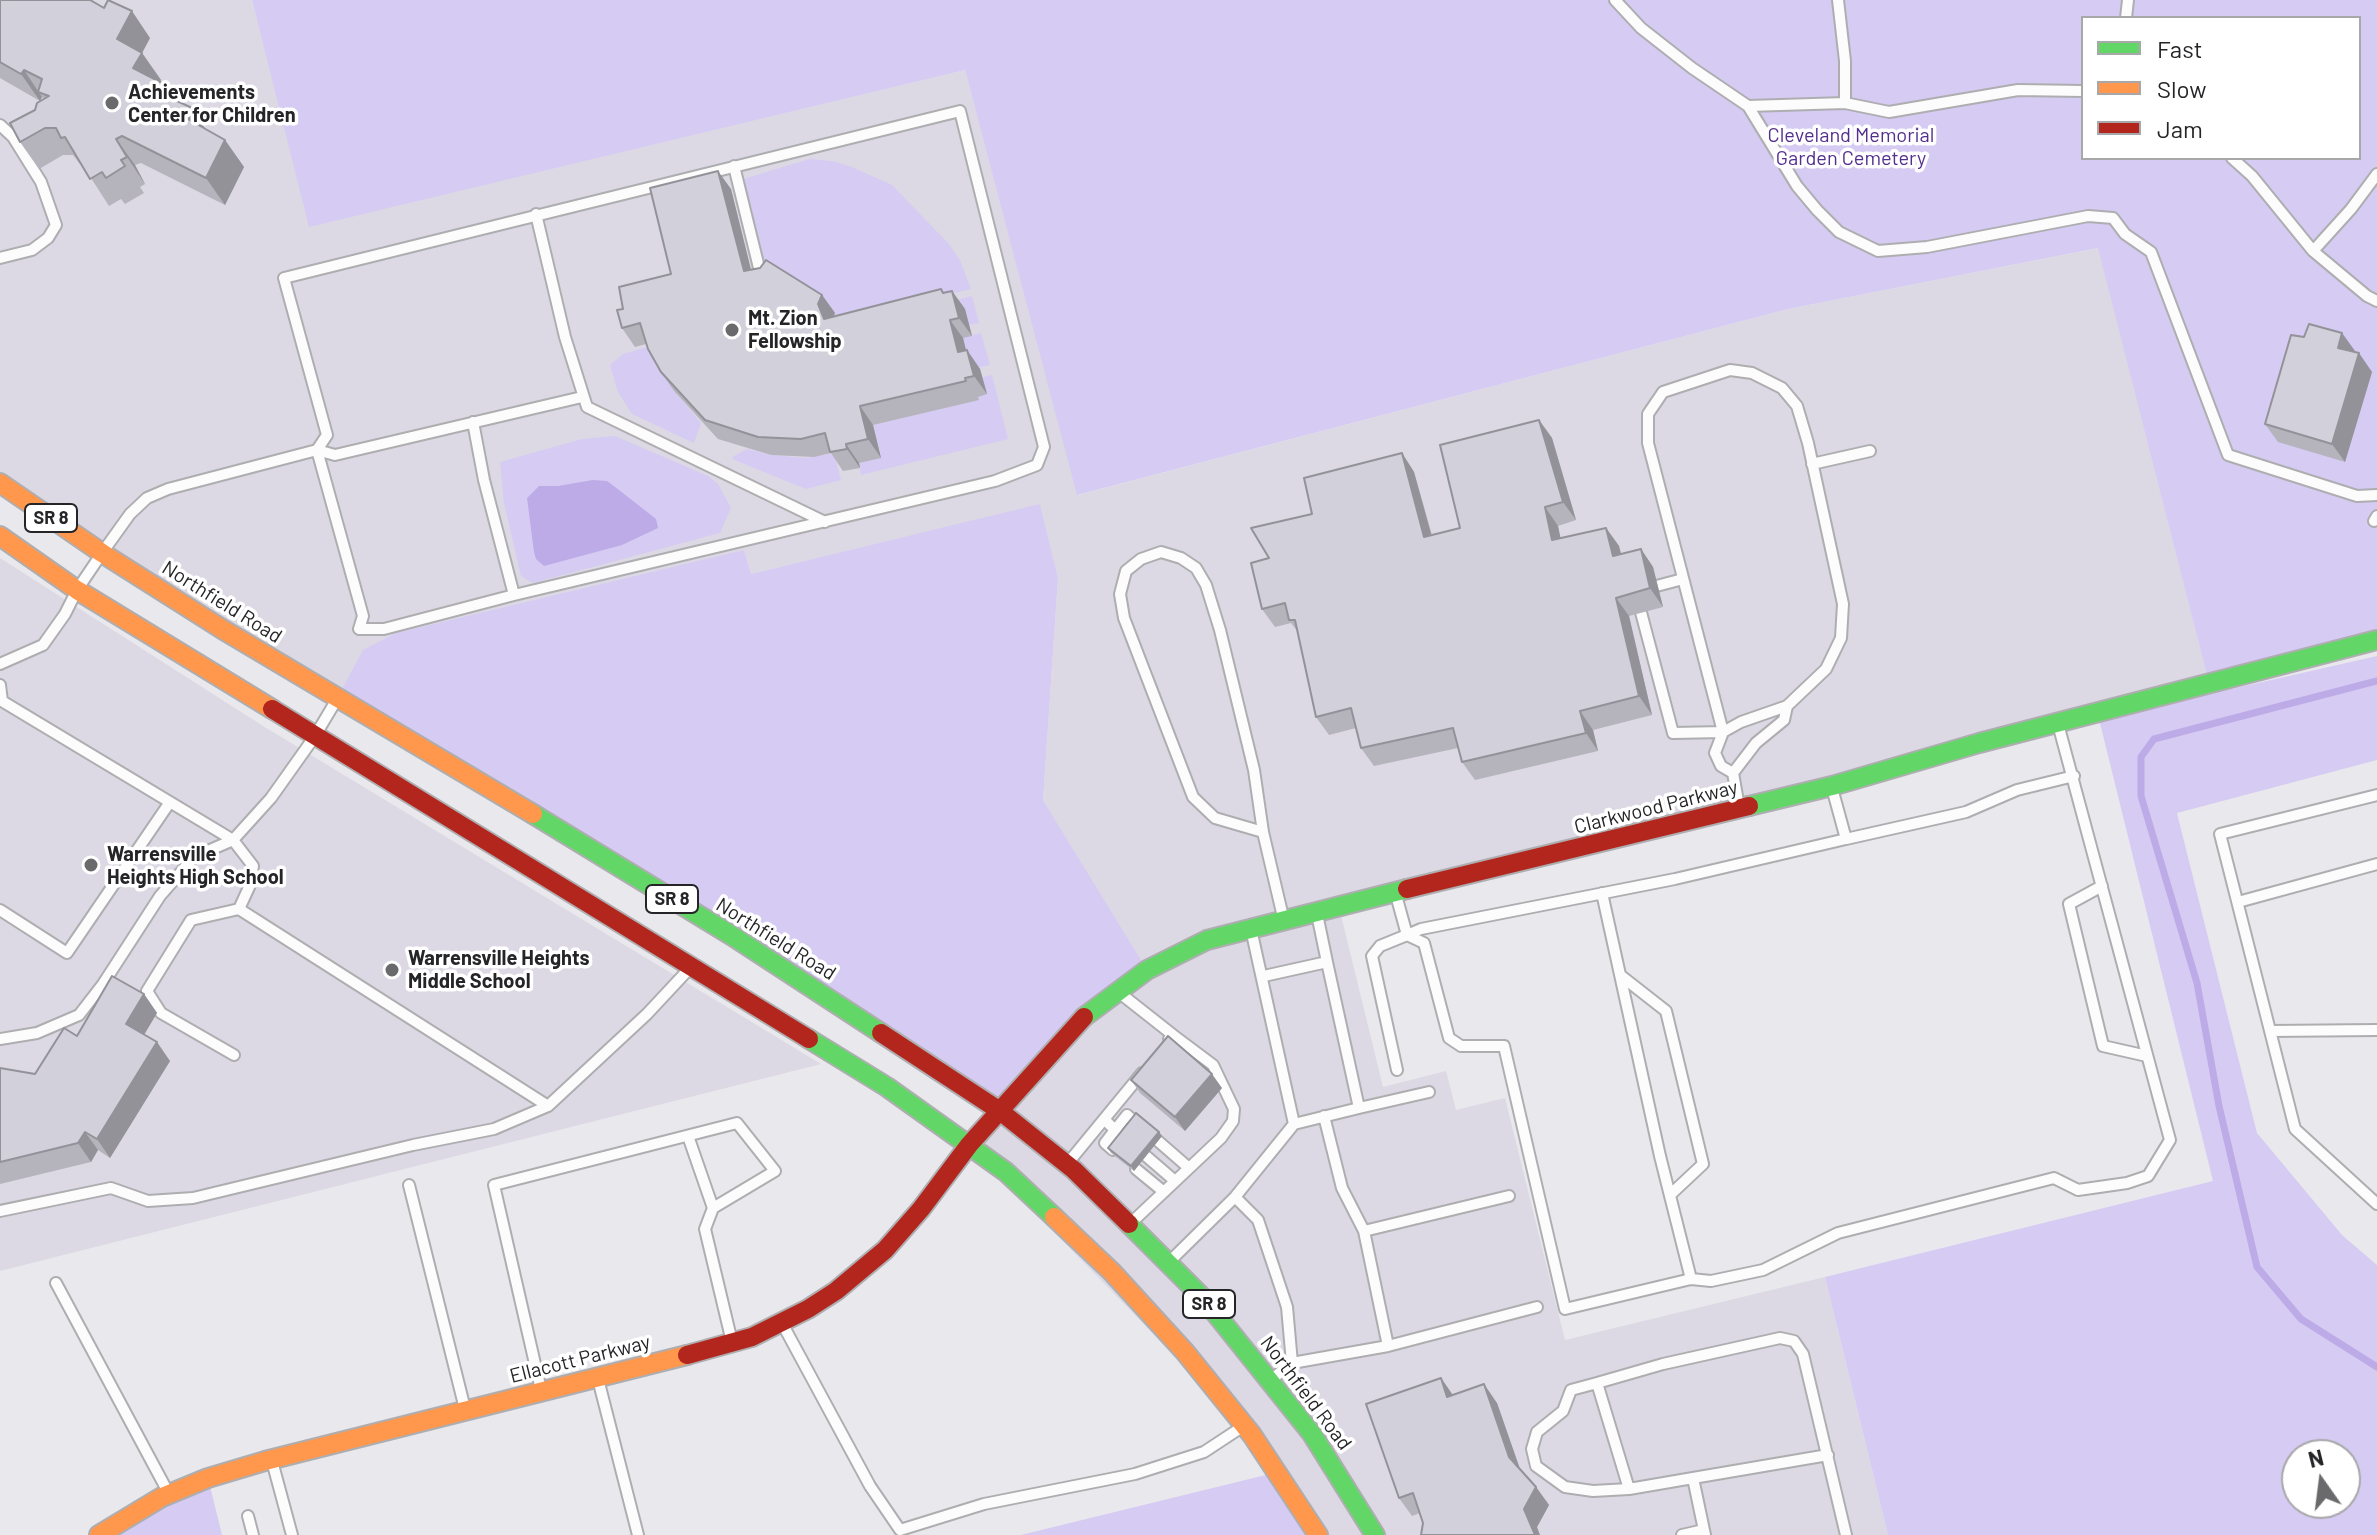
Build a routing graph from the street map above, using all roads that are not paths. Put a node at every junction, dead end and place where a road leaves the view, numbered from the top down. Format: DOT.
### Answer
graph roads {
  1 [pos="1615,0"];
  2 [pos="1838,0"];
  3 [pos="2081,91"];
  4 [pos="1845,103"];
  5 [pos="1748,106"];
  6 [pos="0,125"];
  7 [pos="2234,160"];
  8 [pos="734,166"];
  9 [pos="2377,174"];
  10 [pos="536,214"];
  11 [pos="2313,251"];
  12 [pos="0,258"];
  13 [pos="762,281"];
  14 [pos="2377,301"];
  15 [pos="582,397"];
  16 [pos="473,422"];
  17 [pos="317,450"];
  18 [pos="1870,451"];
  19 [pos="1812,464"];
  20 [pos="0,483"];
  21 [pos="2377,495"];
  22 [pos="825,522"];
  23 [pos="0,536"];
  24 [pos="102,553"];
  25 [pos="1683,579"];
  26 [pos="77,590"];
  27 [pos="514,595"];
  28 [pos="2377,640"];
  29 [pos="0,664"];
  30 [pos="0,685"];
  31 [pos="338,697"];
  32 [pos="1,701"];
  33 [pos="1787,706"];
  34 [pos="2058,722"];
  35 [pos="1723,732"];
  36 [pos="315,736"];
  37 [pos="1733,773"];
  38 [pos="2074,776"];
  39 [pos="1832,786"];
  40 [pos="2377,795"];
  41 [pos="170,802"];
  42 [pos="1740,809"];
  43 [pos="1263,832"];
  44 [pos="1846,839"];
  45 [pos="233,840"];
  46 [pos="2377,864"];
  47 [pos="2102,886"];
  48 [pos="1396,893"];
  49 [pos="1602,893"];
  50 [pos="2238,902"];
  51 [pos="239,909"];
  52 [pos="0,910"];
  53 [pos="1316,912"];
  54 [pos="1284,919"];
  55 [pos="1251,927"];
  56 [pos="1407,935"];
  57 [pos="1327,962"];
  58 [pos="692,966"];
  59 [pos="1620,975"];
  60 [pos="1264,976"];
  61 [pos="1116,990"];
  62 [pos="2377,1030"];
  63 [pos="2270,1031"];
  64 [pos="1173,1035"];
  65 [pos="0,1039"];
  66 [pos="1163,1047"];
  67 [pos="234,1055"];
  68 [pos="2147,1056"];
  69 [pos="1153,1059"];
  70 [pos="1397,1070"];
  71 [pos="1429,1092"];
  72 [pos="548,1106"];
  73 [pos="1359,1108"];
  74 [pos="1000,1111"];
  75 [pos="1324,1116"];
  76 [pos="1104,1119"];
  77 [pos="1136,1123"];
  78 [pos="1294,1124"];
  79 [pos="1119,1134"];
  80 [pos="688,1136"];
  81 [pos="1158,1141"];
  82 [pos="969,1145"];
  83 [pos="1113,1150"];
  84 [pos="1146,1156"];
  85 [pos="1067,1164"];
  86 [pos="1189,1168"];
  87 [pos="1136,1169"];
  88 [pos="1175,1181"];
  89 [pos="409,1185"];
  90 [pos="1164,1192"];
  91 [pos="1670,1195"];
  92 [pos="1509,1196"];
  93 [pos="1235,1197"];
  94 [pos="2377,1204"];
  95 [pos="713,1208"];
  96 [pos="0,1211"];
  97 [pos="1131,1224"];
  98 [pos="1364,1231"];
  99 [pos="1169,1263"];
  100 [pos="1691,1279"];
  101 [pos="56,1283"];
  102 [pos="1537,1307"];
  103 [pos="782,1323"];
  104 [pos="732,1343"];
  105 [pos="1388,1346"];
  106 [pos="1292,1363"];
  107 [pos="597,1377"];
  108 [pos="1271,1380"];
  109 [pos="1597,1383"];
  110 [pos="542,1392"];
  111 [pos="466,1411"];
  112 [pos="1244,1425"];
  113 [pos="1828,1455"];
  114 [pos="272,1459"];
  115 [pos="1693,1478"];
  116 [pos="1629,1489"];
  117 [pos="169,1494"];
  118 [pos="248,1516"];
  119 [pos="1704,1532"];
  120 [pos="99,1535"];
  121 [pos="253,1535"];
  122 [pos="292,1535"];
  123 [pos="638,1535"];
  124 [pos="1318,1535"];
  125 [pos="1375,1535"];
  126 [pos="1682,1535"];
  127 [pos="1846,1535"];
  1 -- 5 [label="lane"];
  2 -- 4 [label="lane"];
  3 -- 4 [label="lane"];
  4 -- 5 [label="lane"];
  5 -- 21 [label="lane"];
  6 -- 12 [label="lane"];
  7 -- 11 [label="lane"];
  8 -- 10 [label="lane"];
  8 -- 13 [label="lane"];
  8 -- 22 [label="lane"];
  9 -- 11 [label="lane"];
  10 -- 15 [label="lane"];
  10 -- 17 [label="lane"];
  11 -- 14 [label="lane"];
  15 -- 16 [label="lane"];
  15 -- 22 [label="lane"];
  16 -- 17 [label="lane"];
  16 -- 27 [label="lane"];
  17 -- 24 [label="lane"];
  17 -- 27 [label="lane"];
  18 -- 19 [label="lane"];
  19 -- 25 [label="lane"];
  19 -- 33 [label="lane"];
  20 -- 24 [label="main road, Northfield Road / SR 8"];
  22 -- 27 [label="lane"];
  23 -- 26 [label="main road, SR 8"];
  24 -- 26 [label="lane"];
  24 -- 31 [label="main road, Northfield Road / SR 8"];
  25 -- 35 [label="lane"];
  25 -- 35 [label="lane"];
  26 -- 29 [label="lane"];
  26 -- 36 [label="main road, SR 8"];
  28 -- 34 [label="main road, Clarkwood Parkway"];
  30 -- 32 [label="lane"];
  31 -- 36 [label="lane"];
  31 -- 74 [label="main road, Northfield Road / SR 8"];
  32 -- 41 [label="lane"];
  33 -- 35 [label="lane"];
  33 -- 37 [label="lane"];
  34 -- 38 [label="lane"];
  34 -- 39 [label="main road, Clarkwood Parkway"];
  35 -- 37 [label="lane"];
  36 -- 45 [label="lane"];
  36 -- 58 [label="main road, SR 8"];
  37 -- 42 [label="lane"];
  38 -- 44 [label="lane"];
  38 -- 47 [label="lane"];
  39 -- 42 [label="main road, Clarkwood Parkway"];
  39 -- 44 [label="lane"];
  40 -- 50 [label="lane"];
  41 -- 45 [label="lane"];
  41 -- 52 [label="lane"];
  42 -- 48 [label="main road, Clarkwood Parkway"];
  43 -- 43 [label="lane"];
  43 -- 54 [label="lane"];
  44 -- 49 [label="lane"];
  45 -- 51 [label="lane"];
  45 -- 65 [label="lane"];
  46 -- 50 [label="lane"];
  47 -- 68 [label="lane"];
  47 -- 68 [label="lane"];
  48 -- 53 [label="main road, Clarkwood Parkway"];
  48 -- 56 [label="lane"];
  49 -- 56 [label="lane"];
  49 -- 59 [label="lane"];
  50 -- 63 [label="lane"];
  51 -- 67 [label="lane"];
  51 -- 72 [label="lane"];
  53 -- 54 [label="main road, Clarkwood Parkway"];
  53 -- 57 [label="lane"];
  54 -- 55 [label="main road, Clarkwood Parkway"];
  55 -- 60 [label="lane"];
  55 -- 61 [label="main road, Clarkwood Parkway"];
  56 -- 70 [label="lane"];
  56 -- 100 [label="lane"];
  57 -- 60 [label="lane"];
  57 -- 73 [label="lane"];
  58 -- 72 [label="lane"];
  58 -- 82 [label="main road, SR 8"];
  59 -- 91 [label="lane"];
  59 -- 91 [label="lane"];
  60 -- 78 [label="lane"];
  61 -- 64 [label="lane"];
  61 -- 74 [label="main road, Clarkwood Parkway"];
  62 -- 63 [label="lane"];
  63 -- 94 [label="lane"];
  64 -- 66 [label="lane"];
  64 -- 86 [label="lane"];
  68 -- 100 [label="lane"];
  69 -- 76 [label="lane"];
  71 -- 73 [label="lane"];
  72 -- 96 [label="lane"];
  73 -- 75 [label="lane"];
  74 -- 82 [label="main road, Ellacott Parkway"];
  74 -- 85 [label="main road, Northfield Road / SR 8"];
  75 -- 78 [label="lane"];
  75 -- 98 [label="lane"];
  76 -- 79 [label="lane"];
  76 -- 85 [label="lane"];
  77 -- 79 [label="lane"];
  78 -- 93 [label="lane"];
  79 -- 83 [label="lane"];
  80 -- 95 [label="lane"];
  80 -- 95 [label="lane"];
  80 -- 110 [label="lane"];
  81 -- 86 [label="lane"];
  82 -- 103 [label="main road, Ellacott Parkway"];
  82 -- 112 [label="main road, SR 8"];
  84 -- 88 [label="lane"];
  85 -- 97 [label="main road, Northfield Road / SR 8"];
  86 -- 88 [label="lane"];
  87 -- 90 [label="lane"];
  88 -- 90 [label="lane"];
  89 -- 111 [label="lane"];
  90 -- 97 [label="lane"];
  91 -- 100 [label="lane"];
  92 -- 98 [label="lane"];
  93 -- 99 [label="lane"];
  93 -- 106 [label="lane"];
  95 -- 104 [label="lane"];
  97 -- 99 [label="main road, Northfield Road / SR 8"];
  98 -- 105 [label="lane"];
  99 -- 108 [label="main road, Northfield Road / SR 8"];
  101 -- 117 [label="lane"];
  102 -- 105 [label="lane"];
  103 -- 104 [label="main road, Ellacott Parkway"];
  103 -- 112 [label="lane"];
  104 -- 107 [label="main road, Ellacott Parkway"];
  105 -- 106 [label="lane"];
  106 -- 108 [label="lane"];
  107 -- 110 [label="main road, Ellacott Parkway"];
  107 -- 123 [label="lane"];
  108 -- 125 [label="main road, Northfield Road / SR 8"];
  109 -- 113 [label="lane"];
  109 -- 116 [label="lane"];
  109 -- 116 [label="lane"];
  110 -- 111 [label="main road, Ellacott Parkway"];
  111 -- 114 [label="main road, Ellacott Parkway"];
  112 -- 124 [label="main road, SR 8"];
  113 -- 115 [label="lane"];
  113 -- 127 [label="lane"];
  114 -- 117 [label="main road, Ellacott Parkway"];
  114 -- 122 [label="lane"];
  115 -- 116 [label="lane"];
  115 -- 119 [label="lane"];
  117 -- 120 [label="main road, Ellacott Parkway"];
  118 -- 121 [label="lane"];
  119 -- 126 [label="lane"];
}
